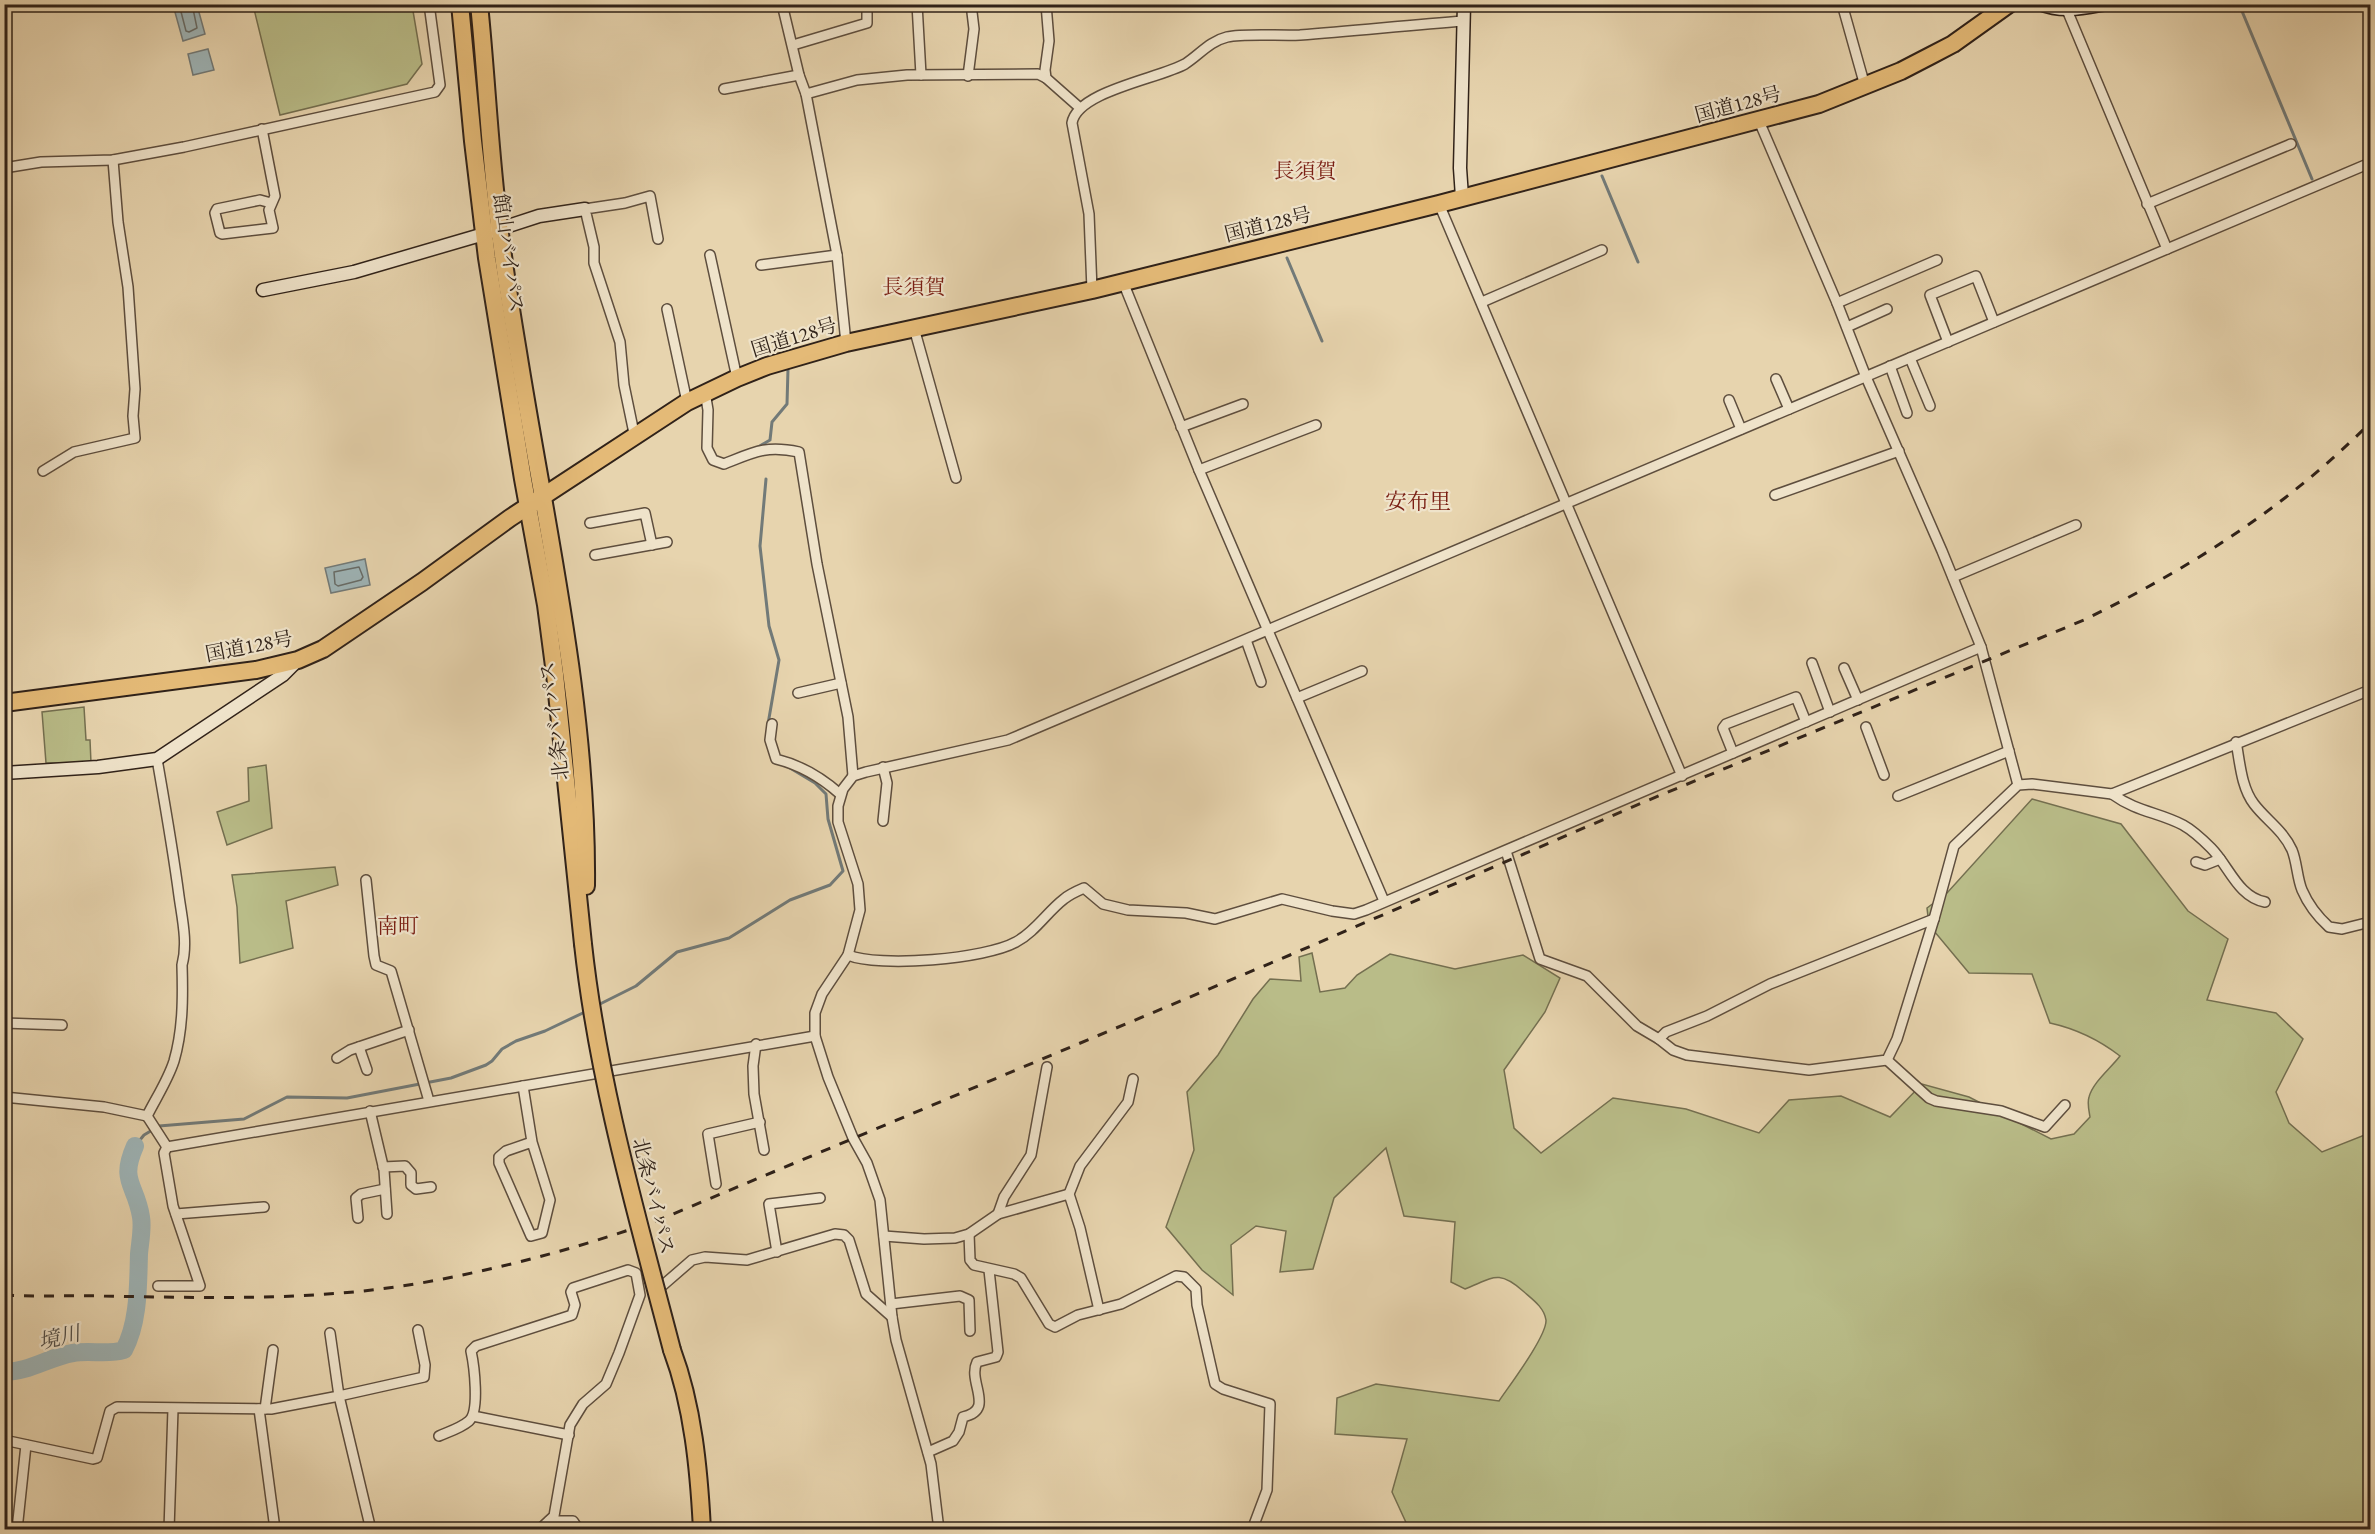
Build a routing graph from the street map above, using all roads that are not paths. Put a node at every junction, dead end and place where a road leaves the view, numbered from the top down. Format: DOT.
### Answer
graph roads {
  1 [pos="429,4"];
  2 [pos="460,4"];
  3 [pos="478,4"];
  4 [pos="782,4"];
  5 [pos="867,4"];
  6 [pos="917,4"];
  7 [pos="971,4"];
  8 [pos="1046,4"];
  9 [pos="1464,4"];
  10 [pos="1842,4"];
  11 [pos="2009,4"];
  12 [pos="2040,4"];
  13 [pos="2106,4"];
  14 [pos="2067,10"];
  15 [pos="1464,21"];
  16 [pos="793,45"];
  17 [pos="799,75"];
  18 [pos="921,75"];
  19 [pos="968,76"];
  20 [pos="1046,78"];
  21 [pos="1865,86"];
  22 [pos="724,89"];
  23 [pos="806,94"];
  24 [pos="1080,108"];
  25 [pos="1759,121"];
  26 [pos="262,129"];
  27 [pos="2290,144"];
  28 [pos="113,160"];
  29 [pos="2370,163"];
  30 [pos="4,168"];
  31 [pos="1462,198"];
  32 [pos="271,203"];
  33 [pos="1439,204"];
  34 [pos="2147,204"];
  35 [pos="585,209"];
  36 [pos="492,232"];
  37 [pos="658,239"];
  38 [pos="2167,249"];
  39 [pos="1602,250"];
  40 [pos="710,255"];
  41 [pos="837,255"];
  42 [pos="1937,260"];
  43 [pos="761,265"];
  44 [pos="1123,282"];
  45 [pos="263,290"];
  46 [pos="1092,290"];
  47 [pos="1482,302"];
  48 [pos="1837,303"];
  49 [pos="667,309"];
  50 [pos="1887,309"];
  51 [pos="1994,322"];
  52 [pos="1847,327"];
  53 [pos="914,328"];
  54 [pos="1948,342"];
  55 [pos="846,343"];
  56 [pos="1910,358"];
  57 [pos="1890,366"];
  58 [pos="1866,377"];
  59 [pos="736,378"];
  60 [pos="1776,379"];
  61 [pos="705,392"];
  62 [pos="1729,400"];
  63 [pos="687,402"];
  64 [pos="1243,404"];
  65 [pos="1930,406"];
  66 [pos="1789,409"];
  67 [pos="1907,413"];
  68 [pos="1316,425"];
  69 [pos="1181,427"];
  70 [pos="1741,429"];
  71 [pos="635,438"];
  72 [pos="1899,451"];
  73 [pos="1199,470"];
  74 [pos="43,471"];
  75 [pos="956,478"];
  76 [pos="544,495"];
  77 [pos="1775,495"];
  78 [pos="1567,503"];
  79 [pos="528,506"];
  80 [pos="590,523"];
  81 [pos="2076,525"];
  82 [pos="667,542"];
  83 [pos="652,545"];
  84 [pos="595,555"];
  85 [pos="1953,577"];
  86 [pos="1268,630"];
  87 [pos="1246,640"];
  88 [pos="1981,647"];
  89 [pos="298,660"];
  90 [pos="1812,663"];
  91 [pos="1844,668"];
  92 [pos="1362,671"];
  93 [pos="1261,682"];
  94 [pos="841,683"];
  95 [pos="2370,690"];
  96 [pos="798,693"];
  97 [pos="1297,698"];
  98 [pos="1858,700"];
  99 [pos="4,703"];
  100 [pos="1830,712"];
  101 [pos="1806,722"];
  102 [pos="772,724"];
  103 [pos="1866,727"];
  104 [pos="2236,742"];
  105 [pos="2009,751"];
  106 [pos="1733,753"];
  107 [pos="157,759"];
  108 [pos="883,767"];
  109 [pos="4,773"];
  110 [pos="1884,775"];
  111 [pos="853,776"];
  112 [pos="1682,776"];
  113 [pos="2018,785"];
  114 [pos="840,794"];
  115 [pos="2112,794"];
  116 [pos="1898,796"];
  117 [pos="883,821"];
  118 [pos="1506,851"];
  119 [pos="2220,859"];
  120 [pos="2196,862"];
  121 [pos="366,880"];
  122 [pos="1384,902"];
  123 [pos="2265,902"];
  124 [pos="1934,919"];
  125 [pos="2370,922"];
  126 [pos="583,944"];
  127 [pos="848,955"];
  128 [pos="4,1023"];
  129 [pos="62,1025"];
  130 [pos="409,1030"];
  131 [pos="815,1036"];
  132 [pos="1659,1039"];
  133 [pos="756,1044"];
  134 [pos="359,1047"];
  135 [pos="337,1058"];
  136 [pos="1887,1060"];
  137 [pos="1047,1067"];
  138 [pos="367,1070"];
  139 [pos="1133,1079"];
  140 [pos="524,1086"];
  141 [pos="4,1097"];
  142 [pos="429,1101"];
  143 [pos="2065,1106"];
  144 [pos="370,1111"];
  145 [pos="149,1119"];
  146 [pos="760,1122"];
  147 [pos="532,1142"];
  148 [pos="167,1147"];
  149 [pos="764,1150"];
  150 [pos="383,1167"];
  151 [pos="716,1184"];
  152 [pos="431,1187"];
  153 [pos="385,1189"];
  154 [pos="1069,1194"];
  155 [pos="820,1198"];
  156 [pos="264,1207"];
  157 [pos="176,1214"];
  158 [pos="387,1214"];
  159 [pos="998,1214"];
  160 [pos="358,1218"];
  161 [pos="969,1234"];
  162 [pos="884,1236"];
  163 [pos="777,1252"];
  164 [pos="989,1270"];
  165 [pos="158,1286"];
  166 [pos="640,1295"];
  167 [pos="891,1304"];
  168 [pos="1099,1310"];
  169 [pos="892,1317"];
  170 [pos="418,1330"];
  171 [pos="970,1330"];
  172 [pos="330,1333"];
  173 [pos="273,1350"];
  174 [pos="672,1350"];
  175 [pos="339,1396"];
  176 [pos="173,1409"];
  177 [pos="262,1409"];
  178 [pos="473,1416"];
  179 [pos="569,1435"];
  180 [pos="439,1436"];
  181 [pos="4,1440"];
  182 [pos="26,1445"];
  183 [pos="928,1452"];
  184 [pos="549,1521"];
  185 [pos="275,1529"];
  186 [pos="16,1530"];
  187 [pos="169,1530"];
  188 [pos="371,1530"];
  189 [pos="539,1530"];
  190 [pos="579,1530"];
  191 [pos="696,1530"];
  192 [pos="702,1530"];
  193 [pos="939,1530"];
  194 [pos="1252,1530"];
  1 -- 26 [label="street"];
  2 -- 36 [label="highway, 館山バイパス"];
  3 -- 36 [label="highway, 館山バイパス"];
  4 -- 16 [label="street"];
  5 -- 16 [label="street"];
  6 -- 18 [label="street"];
  7 -- 19 [label="street"];
  8 -- 20 [label="street"];
  9 -- 15 [label="street"];
  10 -- 21 [label="street"];
  11 -- 21 [label="highway, 国道128号"];
  12 -- 14 [label="street"];
  13 -- 14 [label="street"];
  14 -- 34 [label="street"];
  15 -- 24 [label="street"];
  15 -- 31 [label="street"];
  16 -- 17 [label="street"];
  17 -- 22 [label="street"];
  17 -- 23 [label="street"];
  18 -- 19 [label="street"];
  18 -- 23 [label="street"];
  19 -- 20 [label="street"];
  20 -- 24 [label="street"];
  21 -- 25 [label="highway, 国道128号"];
  23 -- 41 [label="street"];
  24 -- 46 [label="street"];
  25 -- 31 [label="highway, 国道128号"];
  25 -- 48 [label="street"];
  26 -- 28 [label="street"];
  26 -- 32 [label="street"];
  27 -- 34 [label="street"];
  28 -- 30 [label="street"];
  28 -- 74 [label="street"];
  29 -- 38 [label="street"];
  31 -- 33 [label="highway, 国道128号"];
  32 -- 32 [label="street"];
  33 -- 44 [label="highway, 国道128号"];
  33 -- 47 [label="street"];
  34 -- 38 [label="street"];
  35 -- 36 [label="street"];
  35 -- 37 [label="street"];
  35 -- 71 [label="street"];
  36 -- 45 [label="street"];
  36 -- 76 [label="highway, 館山バイパス"];
  36 -- 79 [label="highway, 館山バイパス"];
  38 -- 51 [label="street"];
  39 -- 47 [label="street"];
  40 -- 59 [label="street"];
  41 -- 43 [label="street"];
  41 -- 55 [label="street"];
  42 -- 48 [label="street"];
  44 -- 46 [label="highway, 国道128号"];
  44 -- 69 [label="street"];
  46 -- 53 [label="highway, 国道128号"];
  47 -- 78 [label="street"];
  48 -- 52 [label="street"];
  49 -- 63 [label="street"];
  50 -- 52 [label="street"];
  51 -- 54 [label="street"];
  51 -- 54 [label="street"];
  52 -- 58 [label="street"];
  53 -- 55 [label="highway, 国道128号"];
  53 -- 75 [label="street"];
  54 -- 56 [label="street"];
  55 -- 59 [label="highway, 国道128号"];
  56 -- 57 [label="street"];
  56 -- 65 [label="street"];
  57 -- 58 [label="street"];
  57 -- 67 [label="street"];
  58 -- 66 [label="street"];
  58 -- 72 [label="street"];
  59 -- 61 [label="highway, 国道128号"];
  60 -- 66 [label="street"];
  61 -- 63 [label="highway, 国道128号"];
  61 -- 94 [label="street"];
  62 -- 70 [label="street"];
  63 -- 71 [label="highway, 国道128号"];
  64 -- 69 [label="street"];
  66 -- 70 [label="street"];
  68 -- 73 [label="street"];
  69 -- 73 [label="street"];
  70 -- 78 [label="street"];
  71 -- 76 [label="highway, 国道128号"];
  72 -- 77 [label="street"];
  72 -- 85 [label="street"];
  73 -- 86 [label="street"];
  76 -- 79 [label="highway, 国道128号"];
  76 -- 126 [label="highway, 北条バイパス"];
  78 -- 86 [label="street"];
  78 -- 112 [label="street"];
  79 -- 89 [label="highway, 国道128号"];
  79 -- 126 [label="highway, 北条バイパス"];
  80 -- 83 [label="street"];
  81 -- 85 [label="street"];
  82 -- 83 [label="street"];
  83 -- 84 [label="street"];
  85 -- 88 [label="street"];
  86 -- 87 [label="street"];
  86 -- 97 [label="street"];
  87 -- 93 [label="street"];
  87 -- 108 [label="street"];
  88 -- 98 [label="street"];
  88 -- 105 [label="street"];
  89 -- 99 [label="highway, 国道128号"];
  89 -- 107 [label="street"];
  90 -- 100 [label="street"];
  91 -- 98 [label="street"];
  92 -- 97 [label="street"];
  94 -- 96 [label="street"];
  94 -- 111 [label="street"];
  95 -- 104 [label="street"];
  97 -- 122 [label="street"];
  98 -- 100 [label="street"];
  100 -- 101 [label="street"];
  101 -- 106 [label="street"];
  101 -- 106 [label="street"];
  102 -- 114 [label="street"];
  103 -- 110 [label="street"];
  104 -- 115 [label="street"];
  104 -- 125 [label="street"];
  105 -- 113 [label="street"];
  105 -- 116 [label="street"];
  106 -- 112 [label="street"];
  107 -- 109 [label="street"];
  107 -- 145 [label="street"];
  108 -- 111 [label="street"];
  108 -- 117 [label="street"];
  111 -- 114 [label="street"];
  112 -- 118 [label="street"];
  113 -- 115 [label="street"];
  113 -- 124 [label="street"];
  114 -- 127 [label="street"];
  115 -- 119 [label="street"];
  118 -- 122 [label="street"];
  118 -- 132 [label="street"];
  119 -- 120 [label="street"];
  119 -- 123 [label="street"];
  121 -- 130 [label="street"];
  122 -- 127 [label="street"];
  124 -- 132 [label="street"];
  124 -- 136 [label="street"];
  126 -- 174 [label="highway, 北条バイパス, bridge"];
  127 -- 131 [label="street"];
  128 -- 129 [label="street"];
  130 -- 134 [label="street"];
  130 -- 142 [label="street"];
  131 -- 133 [label="street"];
  131 -- 162 [label="street"];
  132 -- 136 [label="street"];
  133 -- 140 [label="street"];
  133 -- 146 [label="street"];
  134 -- 135 [label="street"];
  134 -- 138 [label="street"];
  136 -- 143 [label="street"];
  137 -- 159 [label="street"];
  139 -- 154 [label="street"];
  140 -- 142 [label="street"];
  140 -- 147 [label="street"];
  141 -- 145 [label="street"];
  142 -- 144 [label="street"];
  144 -- 148 [label="street"];
  144 -- 150 [label="street"];
  145 -- 148 [label="street"];
  146 -- 149 [label="street"];
  146 -- 151 [label="street"];
  147 -- 147 [label="street"];
  148 -- 157 [label="street"];
  150 -- 152 [label="street"];
  150 -- 153 [label="street"];
  153 -- 158 [label="street"];
  153 -- 160 [label="street"];
  154 -- 159 [label="street"];
  154 -- 168 [label="street"];
  155 -- 163 [label="street"];
  156 -- 157 [label="street"];
  157 -- 165 [label="street"];
  159 -- 161 [label="street"];
  161 -- 162 [label="street"];
  161 -- 164 [label="street"];
  162 -- 167 [label="street"];
  163 -- 166 [label="street"];
  163 -- 169 [label="street"];
  164 -- 168 [label="street"];
  164 -- 183 [label="street"];
  166 -- 178 [label="street"];
  166 -- 179 [label="street"];
  167 -- 169 [label="street"];
  167 -- 171 [label="street"];
  168 -- 194 [label="street"];
  169 -- 183 [label="street"];
  170 -- 175 [label="street"];
  172 -- 175 [label="street"];
  173 -- 177 [label="street"];
  174 -- 191 [label="highway, 北条バイパス"];
  174 -- 192 [label="highway, 北条バイパス"];
  175 -- 177 [label="street"];
  175 -- 188 [label="street"];
  176 -- 177 [label="street"];
  176 -- 182 [label="street"];
  176 -- 187 [label="street"];
  177 -- 185 [label="street"];
  178 -- 179 [label="street"];
  178 -- 180 [label="street"];
  179 -- 184 [label="street"];
  181 -- 182 [label="street"];
  182 -- 186 [label="street"];
  183 -- 193 [label="street"];
  184 -- 189 [label="street"];
  184 -- 190 [label="street"];
}
